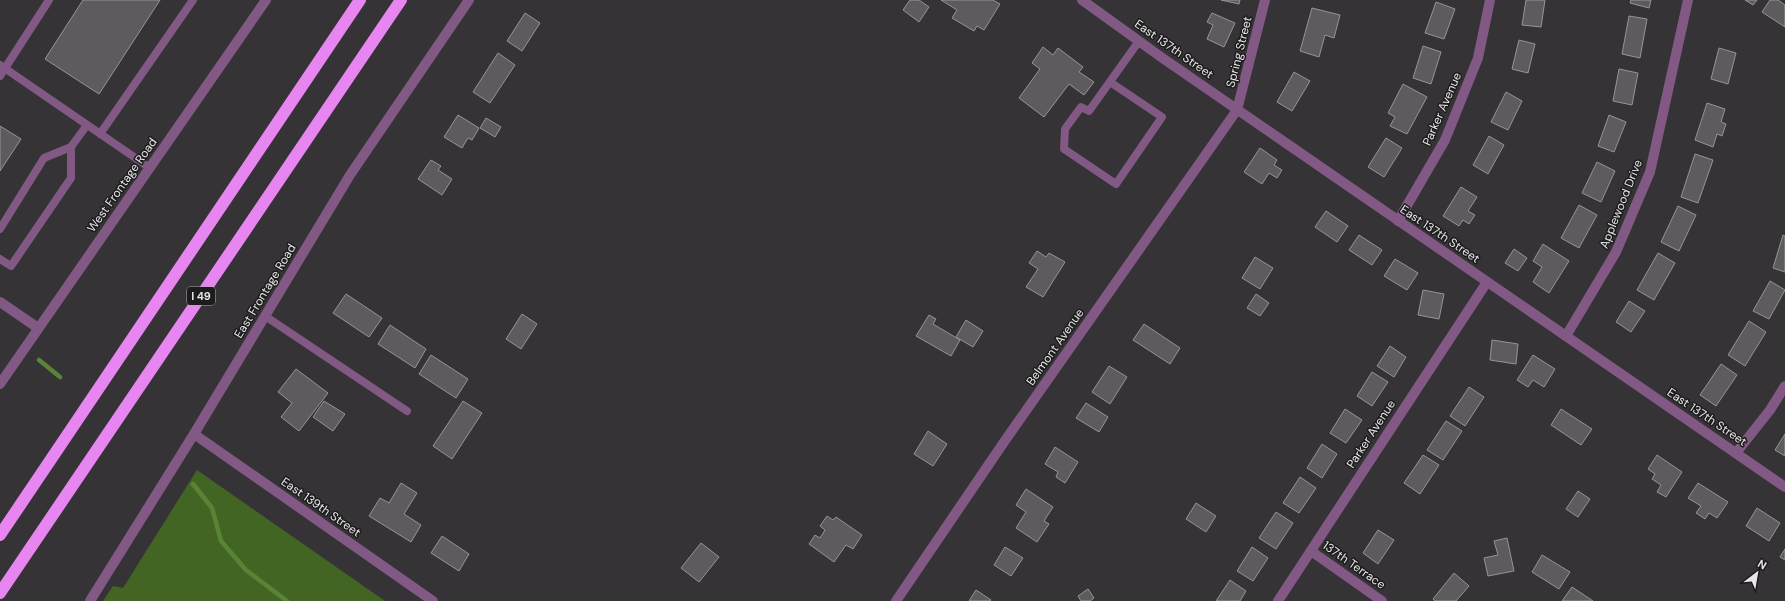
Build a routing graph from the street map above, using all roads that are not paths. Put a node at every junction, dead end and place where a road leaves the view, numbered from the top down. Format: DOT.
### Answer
graph roads {
  1 [pos="49,0"];
  2 [pos="193,0"];
  3 [pos="266,0"];
  4 [pos="360,0"];
  5 [pos="401,0"];
  6 [pos="469,0"];
  7 [pos="1082,0"];
  8 [pos="1265,0"];
  9 [pos="1490,0"];
  10 [pos="1688,0"];
  11 [pos="1139,41"];
  12 [pos="2,66"];
  13 [pos="0,76"];
  14 [pos="1110,82"];
  15 [pos="1237,110"];
  16 [pos="87,125"];
  17 [pos="100,134"];
  18 [pos="71,147"];
  19 [pos="150,168"];
  20 [pos="1398,221"];
  21 [pos="0,229"];
  22 [pos="0,259"];
  23 [pos="1487,282"];
  24 [pos="0,302"];
  25 [pos="265,316"];
  26 [pos="38,328"];
  27 [pos="1566,336"];
  28 [pos="0,384"];
  29 [pos="1785,386"];
  30 [pos="407,411"];
  31 [pos="194,434"];
  32 [pos="1736,453"];
  33 [pos="1785,487"];
  34 [pos="0,535"];
  35 [pos="1311,551"];
  36 [pos="0,593"];
  37 [pos="90,601"];
  38 [pos="433,601"];
  39 [pos="896,601"];
  40 [pos="1278,601"];
  41 [pos="1382,601"];
  1 -- 12 [label="lane"];
  2 -- 17 [label="lane"];
  3 -- 19 [label="street, West Frontage Road"];
  4 -- 34 [label="highway, I 49"];
  5 -- 36 [label="highway, I 49"];
  6 -- 25 [label="street, East Frontage Road"];
  7 -- 11 [label="street, East 137th Street"];
  8 -- 15 [label="street, Spring Street"];
  9 -- 20 [label="street, Parker Avenue"];
  10 -- 27 [label="street, Applewood Drive"];
  11 -- 14 [label="lane"];
  11 -- 15 [label="street, East 137th Street"];
  12 -- 13 [label="lane"];
  12 -- 16 [label="lane"];
  14 -- 14 [label="lane"];
  15 -- 20 [label="street, East 137th Street"];
  15 -- 39 [label="street, Belmont Avenue"];
  16 -- 17 [label="lane"];
  16 -- 18 [label="lane"];
  17 -- 19 [label="lane"];
  18 -- 21 [label="lane"];
  18 -- 22 [label="lane"];
  19 -- 26 [label="street, West Frontage Road"];
  20 -- 23 [label="street, East 137th Street"];
  23 -- 27 [label="street, East 137th Street"];
  23 -- 35 [label="street, Parker Avenue"];
  24 -- 26 [label="street"];
  25 -- 30 [label="lane"];
  25 -- 31 [label="street, East Frontage Road"];
  26 -- 28 [label="street, West Frontage Road"];
  27 -- 32 [label="street, East 137th Street"];
  29 -- 32 [label="street"];
  31 -- 37 [label="street, East Frontage Road"];
  31 -- 38 [label="street, East 139th Street"];
  32 -- 33 [label="street, East 137th Street"];
  35 -- 40 [label="street, Parker Avenue"];
  35 -- 41 [label="street, 137th Terrace"];
}
